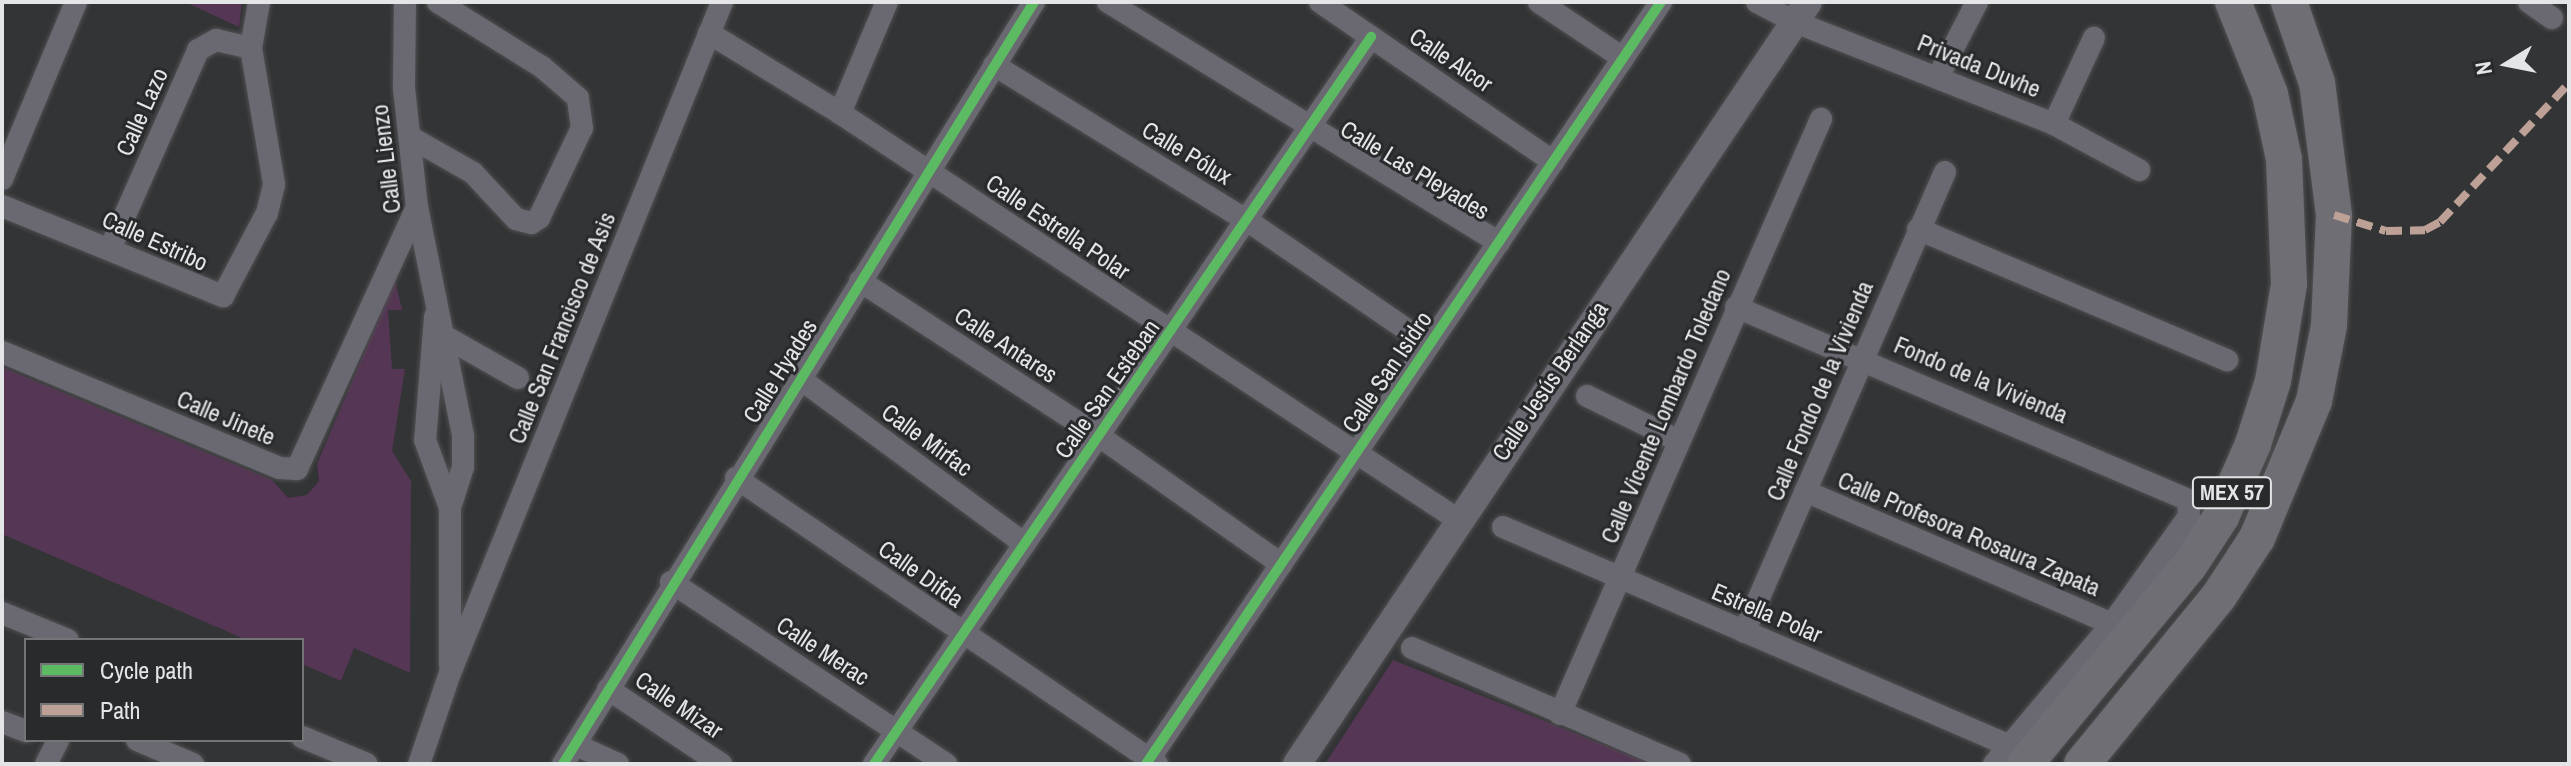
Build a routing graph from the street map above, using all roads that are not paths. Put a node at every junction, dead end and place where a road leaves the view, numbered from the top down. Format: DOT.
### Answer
graph roads {
  1 [pos="76,2"];
  2 [pos="259,2"];
  3 [pos="405,2"];
  4 [pos="438,2"];
  5 [pos="722,2"];
  6 [pos="887,2"];
  7 [pos="1034,2"];
  8 [pos="1108,2"];
  9 [pos="1320,2"];
  10 [pos="1539,2"];
  11 [pos="1661,2"];
  12 [pos="1757,2"];
  13 [pos="1977,2"];
  14 [pos="2233,2"];
  15 [pos="2289,2"];
  16 [pos="2529,2"];
  17 [pos="1801,12"];
  18 [pos="2552,18"];
  19 [pos="709,33"];
  20 [pos="1371,37"];
  21 [pos="2094,38"];
  22 [pos="251,48"];
  23 [pos="1623,58"];
  24 [pos="994,65"];
  25 [pos="1938,77"];
  26 [pos="840,113"];
  27 [pos="1821,119"];
  28 [pos="2054,124"];
  29 [pos="1310,130"];
  30 [pos="410,137"];
  31 [pos="1554,162"];
  32 [pos="2139,170"];
  33 [pos="928,172"];
  34 [pos="1945,172"];
  35 [pos="2,179"];
  36 [pos="2,206"];
  37 [pos="417,207"];
  38 [pos="1248,221"];
  39 [pos="1918,229"];
  40 [pos="1499,243"];
  41 [pos="110,249"];
  42 [pos="860,281"];
  43 [pos="1736,307"];
  44 [pos="437,325"];
  45 [pos="1169,334"];
  46 [pos="1429,345"];
  47 [pos="2,352"];
  48 [pos="1863,358"];
  49 [pos="2227,360"];
  50 [pos="518,378"];
  51 [pos="799,378"];
  52 [pos="1587,396"];
  53 [pos="1099,436"];
  54 [pos="1679,441"];
  55 [pos="1354,456"];
  56 [pos="736,478"];
  57 [pos="1805,491"];
  58 [pos="450,508"];
  59 [pos="1457,519"];
  60 [pos="1503,527"];
  61 [pos="1025,544"];
  62 [pos="1281,564"];
  63 [pos="1621,580"];
  64 [pos="671,582"];
  65 [pos="2,613"];
  66 [pos="2112,624"];
  67 [pos="1744,632"];
  68 [pos="962,634"];
  69 [pos="63,638"];
  70 [pos="1412,648"];
  71 [pos="450,673"];
  72 [pos="608,689"];
  73 [pos="1560,714"];
  74 [pos="2,722"];
  75 [pos="24,730"];
  76 [pos="896,730"];
  77 [pos="304,738"];
  78 [pos="54,742"];
  79 [pos="142,742"];
  80 [pos="570,755"];
  81 [pos="2017,755"];
  82 [pos="1151,762"];
  83 [pos="46,764"];
  84 [pos="193,764"];
  85 [pos="367,764"];
  86 [pos="419,764"];
  87 [pos="618,764"];
  88 [pos="721,764"];
  89 [pos="874,764"];
  90 [pos="946,764"];
  91 [pos="1297,764"];
  92 [pos="1680,764"];
  93 [pos="1994,764"];
  94 [pos="2082,764"];
  1 -- 35 [label="street"];
  2 -- 22 [label="street, Calle Estribo"];
  3 -- 30 [label="street, Calle Lienzo"];
  4 -- 30 [label="street"];
  5 -- 19 [label="street, Calle San Francisco de Asis"];
  6 -- 26 [label="street"];
  7 -- 24 [label="street, Calle Hyades"];
  8 -- 29 [label="street, Calle Las Pleyades"];
  9 -- 20 [label="street, Calle Alcor"];
  10 -- 23 [label="street"];
  11 -- 23 [label="street, Calle San Isidro"];
  12 -- 17 [label="street, Privada Duvhe"];
  13 -- 25 [label="street"];
  14 -- 81 [label="highway, MEX 57"];
  15 -- 94 [label="highway, MEX 57"];
  16 -- 18 [label="street"];
  17 -- 25 [label="street, Privada Duvhe"];
  17 -- 59 [label="street, Calle Jesús Berlanga"];
  19 -- 26 [label="street, Calle Estrella Polar"];
  19 -- 71 [label="street, Calle San Francisco de Asis"];
  20 -- 29 [label="street, Calle San Esteban"];
  20 -- 31 [label="street, Calle Alcor"];
  21 -- 28 [label="street"];
  22 -- 41 [label="street, Calle Lazo"];
  22 -- 41 [label="street, Calle Estribo"];
  23 -- 31 [label="street, Calle San Isidro"];
  24 -- 33 [label="street, Calle Hyades"];
  24 -- 38 [label="street, Calle Pólux"];
  25 -- 28 [label="street, Privada Duvhe"];
  26 -- 33 [label="street, Calle Estrella Polar"];
  27 -- 43 [label="street, Calle Vicente Lombardo Toledano"];
  28 -- 32 [label="street, Privada Duvhe"];
  29 -- 38 [label="street, Calle San Esteban"];
  29 -- 40 [label="street, Calle Las Pleyades"];
  30 -- 37 [label="street, Calle Lienzo"];
  31 -- 40 [label="street, Calle San Isidro"];
  33 -- 42 [label="street, Calle Hyades"];
  33 -- 45 [label="street, Calle Estrella Polar"];
  34 -- 39 [label="street, Calle Fondo de la Vivienda"];
  36 -- 41 [label="street, Calle Estribo"];
  37 -- 44 [label="street, Calle Lienzo"];
  37 -- 47 [label="street, Calle Jinete"];
  38 -- 45 [label="street, Calle San Esteban"];
  38 -- 46 [label="street, Calle Pólux"];
  39 -- 48 [label="street, Calle Fondo de la Vivienda"];
  39 -- 49 [label="street"];
  40 -- 46 [label="street, Calle San Isidro"];
  42 -- 51 [label="street, Calle Hyades"];
  42 -- 53 [label="street, Calle Antares"];
  43 -- 48 [label="street, Fondo de la Vivienda"];
  43 -- 54 [label="street, Calle Vicente Lombardo Toledano"];
  44 -- 50 [label="street"];
  44 -- 58 [label="street, Calle Lienzo"];
  44 -- 58 [label="street, Calle Lienzo"];
  45 -- 53 [label="street, Calle San Esteban"];
  45 -- 55 [label="street, Calle Estrella Polar"];
  46 -- 55 [label="street, Calle San Isidro"];
  48 -- 57 [label="street, Calle Fondo de la Vivienda"];
  48 -- 66 [label="street, Fondo de la Vivienda"];
  51 -- 56 [label="street, Calle Hyades"];
  51 -- 61 [label="street, Calle Mirfac"];
  52 -- 54 [label="street"];
  53 -- 61 [label="street, Calle San Esteban"];
  53 -- 62 [label="street, Calle Antares"];
  54 -- 63 [label="street, Calle Vicente Lombardo Toledano"];
  55 -- 59 [label="street, Calle Estrella Polar"];
  55 -- 62 [label="street, Calle San Isidro"];
  56 -- 64 [label="street, Calle Hyades"];
  56 -- 68 [label="street, Calle Difda"];
  57 -- 66 [label="street, Calle Profesora Rosaura Zapata"];
  57 -- 67 [label="street, Calle Fondo de la Vivienda"];
  58 -- 71 [label="street, Calle Lienzo"];
  59 -- 91 [label="street, Calle Jesús Berlanga"];
  60 -- 63 [label="street, Estrella Polar"];
  61 -- 68 [label="street, Calle San Esteban"];
  62 -- 82 [label="street, Calle San Isidro"];
  63 -- 67 [label="street, Estrella Polar"];
  63 -- 73 [label="street, Calle Vicente Lombardo Toledano"];
  64 -- 72 [label="street, Calle Hyades"];
  64 -- 76 [label="street, Calle Merac"];
  65 -- 69 [label="street"];
  66 -- 81 [label="street"];
  67 -- 81 [label="street, Estrella Polar"];
  68 -- 76 [label="street, Calle San Esteban"];
  68 -- 82 [label="street, Calle Difda"];
  70 -- 73 [label="street"];
  71 -- 86 [label="street, Calle San Francisco de Asis"];
  72 -- 80 [label="street, Calle Hyades"];
  72 -- 88 [label="street, Calle Mizar"];
  73 -- 92 [label="street"];
  74 -- 75 [label="street"];
  76 -- 89 [label="street, Calle San Esteban"];
  76 -- 90 [label="street, Calle Merac"];
  77 -- 85 [label="street"];
  78 -- 83 [label="street"];
  79 -- 84 [label="street"];
  80 -- 87 [label="street"];
  81 -- 93 [label="street"];
}
